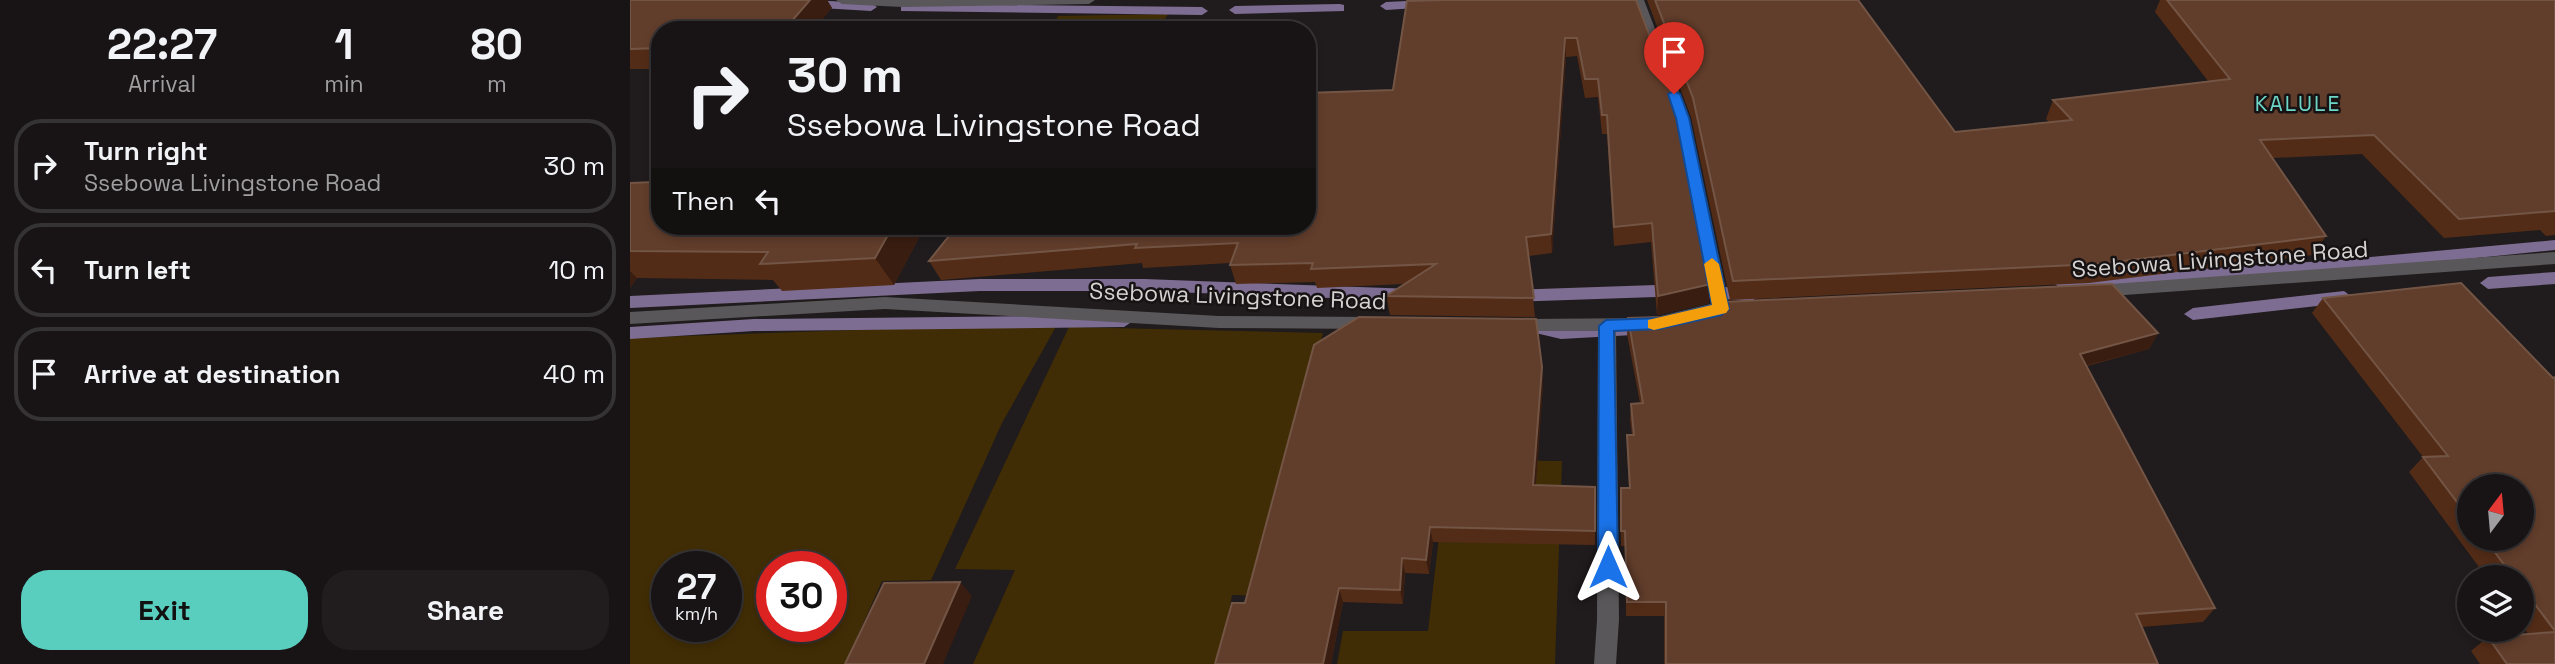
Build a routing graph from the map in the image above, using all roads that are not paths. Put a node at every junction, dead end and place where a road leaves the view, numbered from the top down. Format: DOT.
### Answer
graph roads {
  1 [pos="842,0"];
  2 [pos="1089,0"];
  3 [pos="1638,0"];
  4 [pos="2555,258"];
  5 [pos="2075,292"];
  6 [pos="1721,310"];
  7 [pos="630,318"];
  8 [pos="1671,321"];
  9 [pos="1385,323"];
  10 [pos="1496,324"];
  11 [pos="1606,326"];
  12 [pos="1605,664"];
  1 -- 2 [label="street"];
  3 -- 6 [label="street"];
  4 -- 5 [label="street, Ssebowa Livingstone Road"];
  7 -- 9 [label="street, Ssebowa Livingstone Road"];
  8 -- 11 [label="street"];
  10 -- 11 [label="street"];
  11 -- 12 [label="street"];
}
